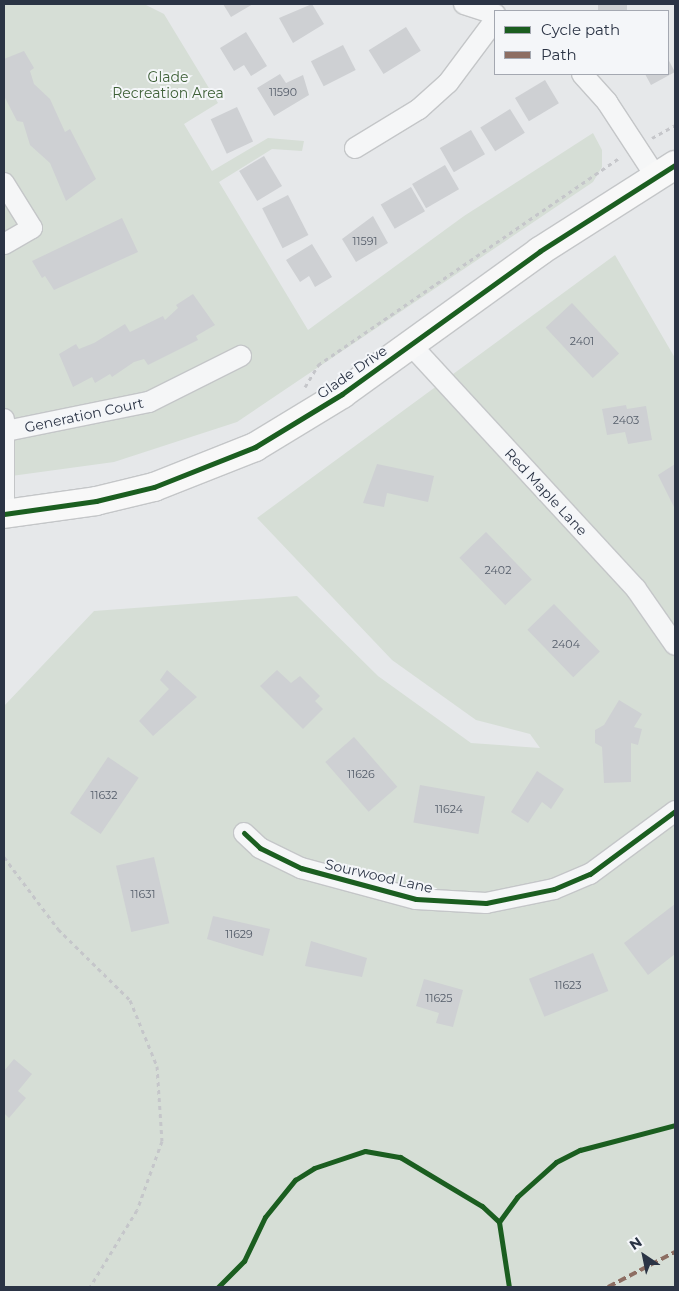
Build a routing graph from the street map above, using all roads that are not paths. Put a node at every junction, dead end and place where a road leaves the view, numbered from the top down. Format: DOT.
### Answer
graph roads {
  1 [pos="464,4"];
  2 [pos="494,14"];
  3 [pos="494,21"];
  4 [pos="583,75"];
  5 [pos="355,148"];
  6 [pos="666,171"];
  7 [pos="4,183"];
  8 [pos="4,244"];
  9 [pos="410,344"];
  10 [pos="241,356"];
  11 [pos="5,424"];
  12 [pos="4,514"];
  13 [pos="675,645"];
  14 [pos="675,812"];
  15 [pos="244,833"];
  1 -- 2 [label="street"];
  3 -- 5 [label="street"];
  4 -- 6 [label="street"];
  6 -- 9 [label="street, Glade Drive"];
  7 -- 8 [label="street"];
  9 -- 12 [label="street, Glade Drive"];
  9 -- 13 [label="street, Red Maple Lane"];
  10 -- 11 [label="street, Generation Court"];
  11 -- 12 [label="street"];
  14 -- 15 [label="street, Sourwood Lane"];
}
